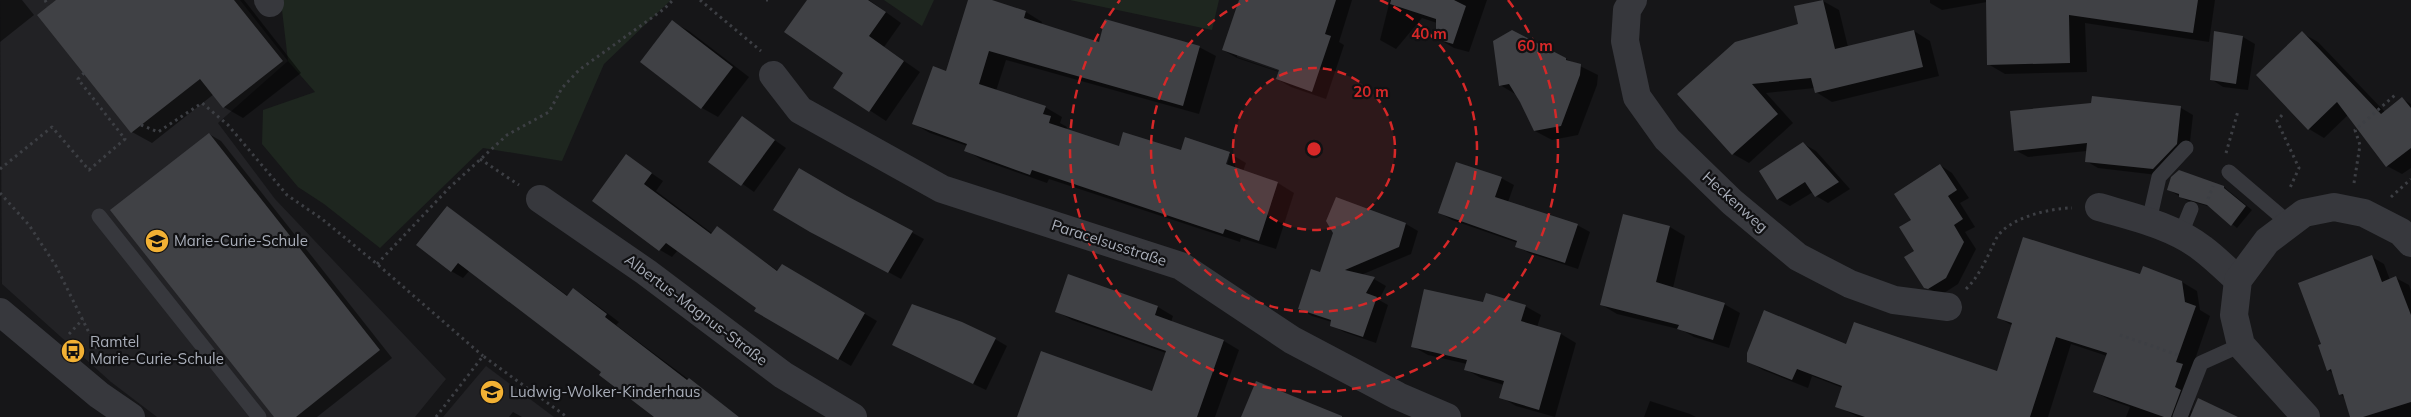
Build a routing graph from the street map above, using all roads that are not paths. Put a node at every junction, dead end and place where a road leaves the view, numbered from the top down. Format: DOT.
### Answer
graph roads {
  1 [pos="1633,0"];
  2 [pos="773,75"];
  3 [pos="2186,148"];
  4 [pos="2229,172"];
  5 [pos="540,199"];
  6 [pos="2099,207"];
  7 [pos="2191,209"];
  8 [pos="98,216"];
  9 [pos="2283,218"];
  10 [pos="2149,221"];
  11 [pos="2180,236"];
  12 [pos="2411,243"];
  13 [pos="2238,280"];
  14 [pos="1948,307"];
  15 [pos="0,312"];
  16 [pos="2241,345"];
  17 [pos="130,417"];
  18 [pos="259,417"];
  19 [pos="853,417"];
  20 [pos="1447,417"];
  21 [pos="2180,417"];
  22 [pos="2306,417"];
  1 -- 14 [label="street, Heckenweg"];
  2 -- 20 [label="street, Paracelsusstraße"];
  3 -- 10 [label="lane"];
  4 -- 9 [label="lane"];
  5 -- 19 [label="street, Albertus-Magnus-Straße"];
  6 -- 10 [label="street"];
  7 -- 11 [label="lane"];
  8 -- 18 [label="lane"];
  9 -- 12 [label="street"];
  9 -- 13 [label="street"];
  10 -- 11 [label="street"];
  11 -- 13 [label="street"];
  13 -- 16 [label="street"];
  15 -- 17 [label="street"];
  16 -- 21 [label="lane"];
  16 -- 22 [label="street"];
}
